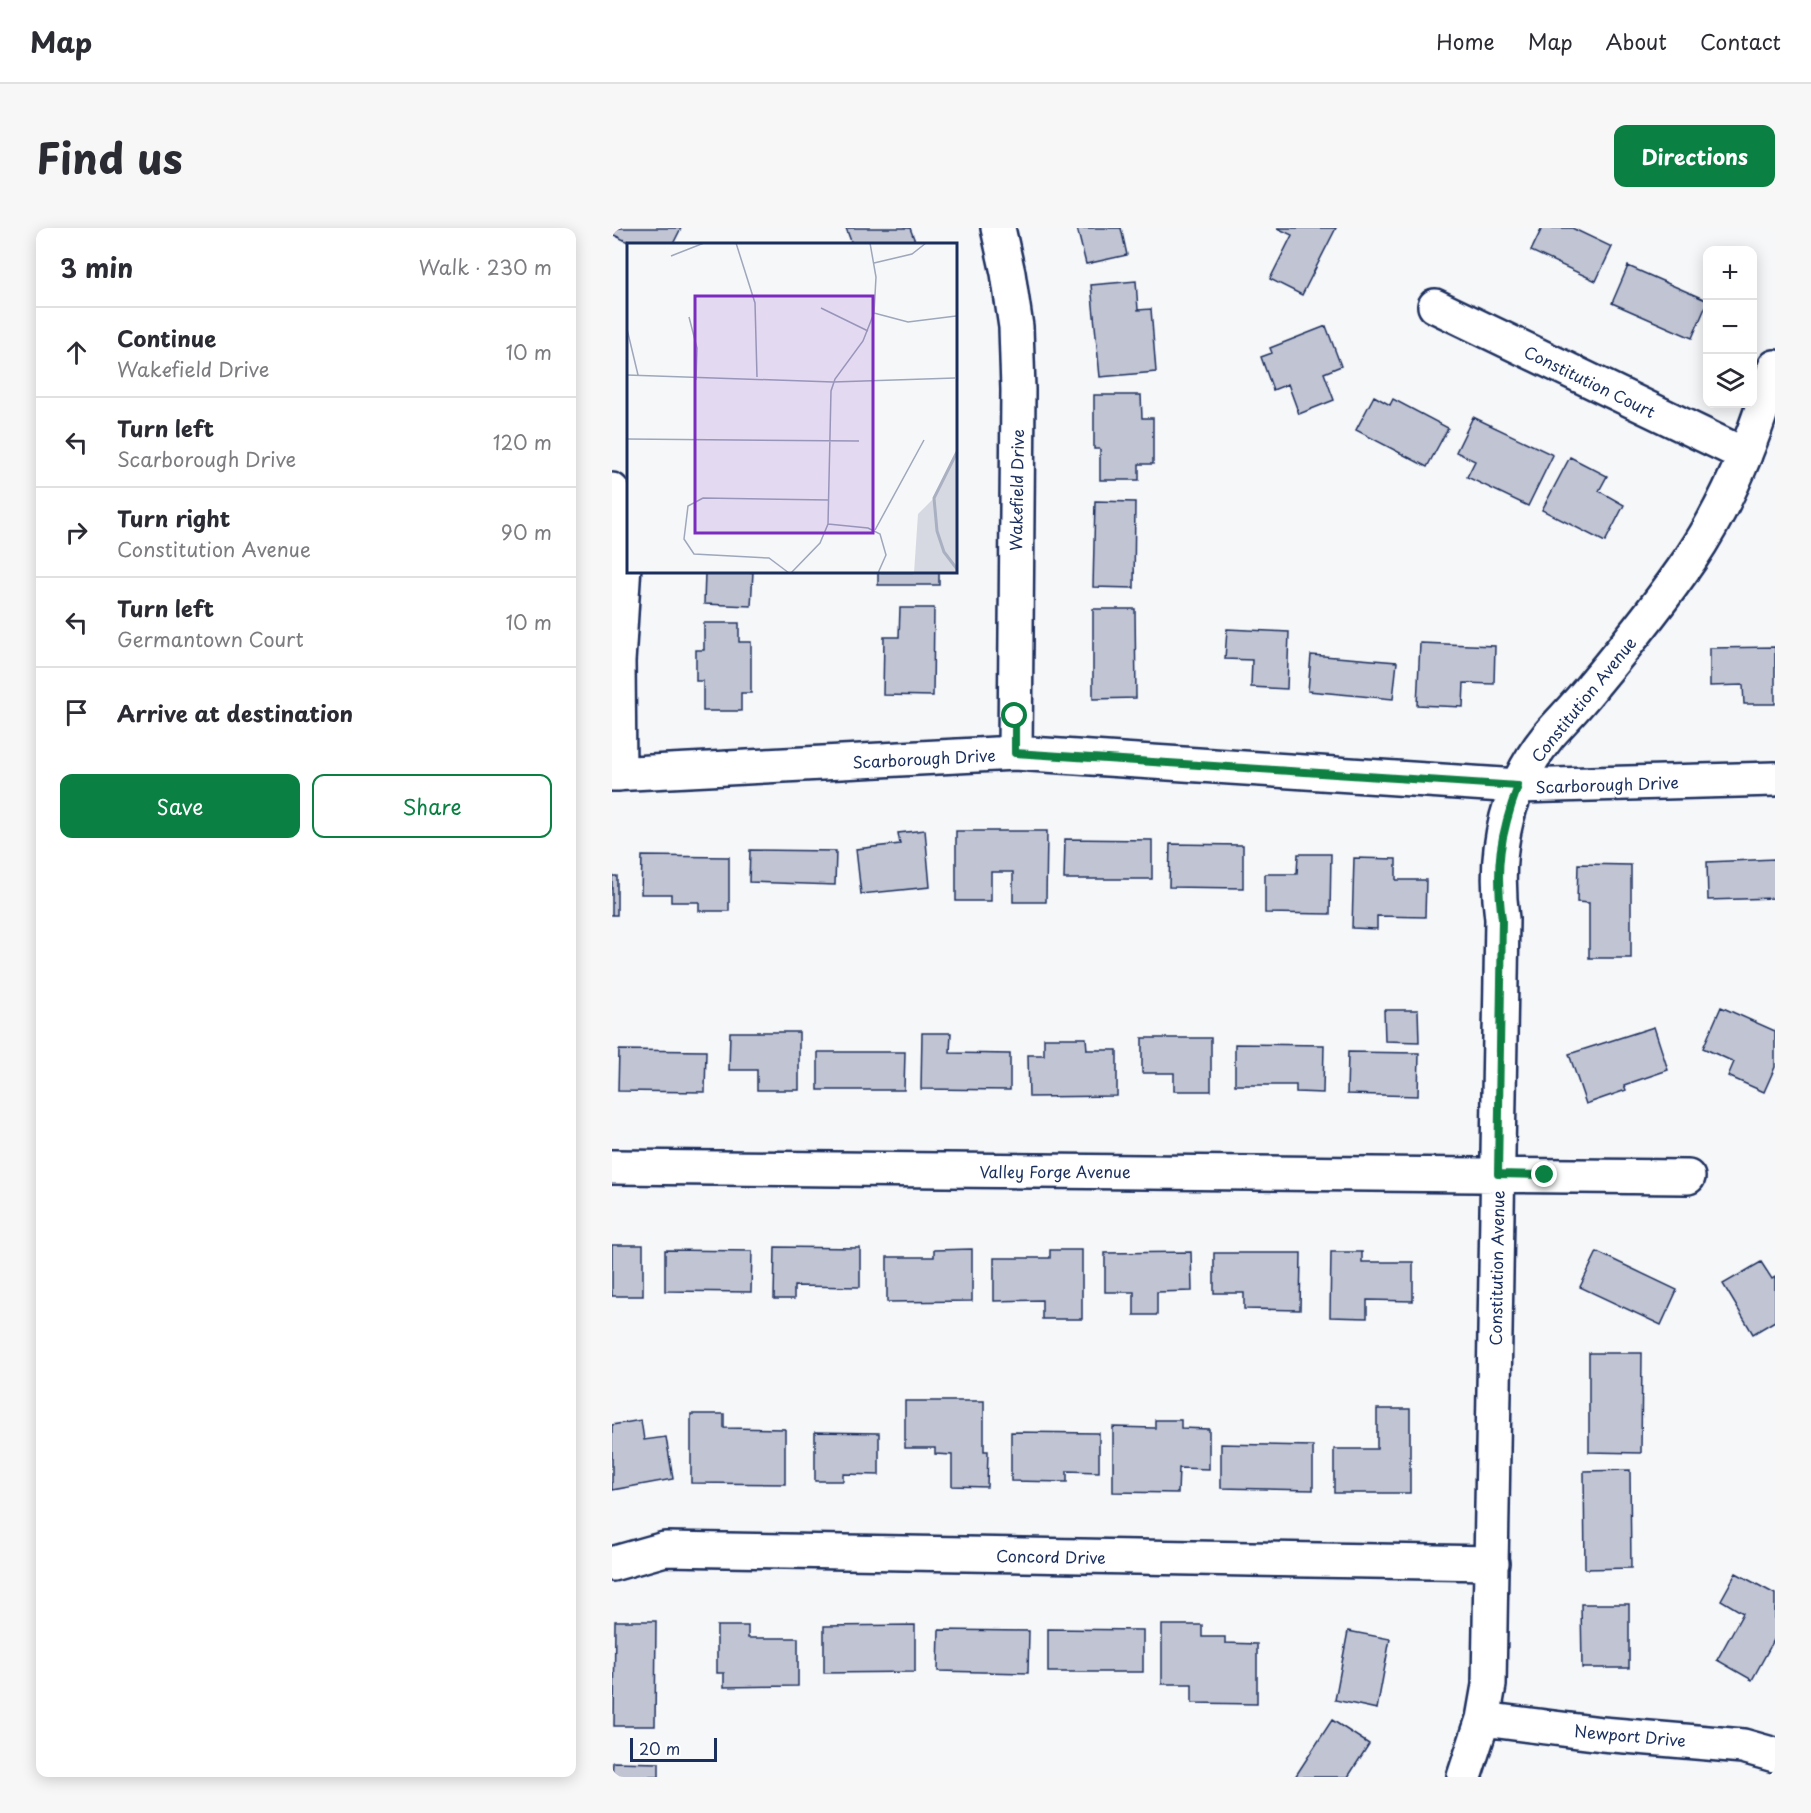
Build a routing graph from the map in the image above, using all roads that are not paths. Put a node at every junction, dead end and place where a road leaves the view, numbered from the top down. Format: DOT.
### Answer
graph roads {
  1 [pos="998,228"];
  2 [pos="1435,306"];
  3 [pos="1775,367"];
  4 [pos="1745,456"];
  5 [pos="612,490"];
  6 [pos="1015,753"];
  7 [pos="616,774"];
  8 [pos="1775,779"];
  9 [pos="1518,786"];
  10 [pos="612,1167"];
  11 [pos="1498,1174"];
  12 [pos="1688,1177"];
  13 [pos="1492,1563"];
  14 [pos="612,1564"];
  15 [pos="1483,1719"];
  16 [pos="1775,1755"];
  17 [pos="1464,1777"];
  1 -- 6 [label="street, Wakefield Drive"];
  2 -- 4 [label="street, Constitution Court"];
  3 -- 4 [label="street, Constitution Avenue"];
  4 -- 9 [label="street, Constitution Avenue"];
  5 -- 7 [label="street"];
  6 -- 7 [label="street, Scarborough Drive"];
  6 -- 9 [label="street, Scarborough Drive"];
  8 -- 9 [label="street, Scarborough Drive"];
  9 -- 11 [label="street, Constitution Avenue"];
  10 -- 11 [label="street, Valley Forge Avenue"];
  11 -- 12 [label="street, Valley Forge Avenue"];
  11 -- 13 [label="street, Constitution Avenue"];
  13 -- 14 [label="street, Concord Drive"];
  13 -- 15 [label="street, Constitution Avenue"];
  15 -- 16 [label="street, Newport Drive"];
  15 -- 17 [label="street, Constitution Avenue"];
}
